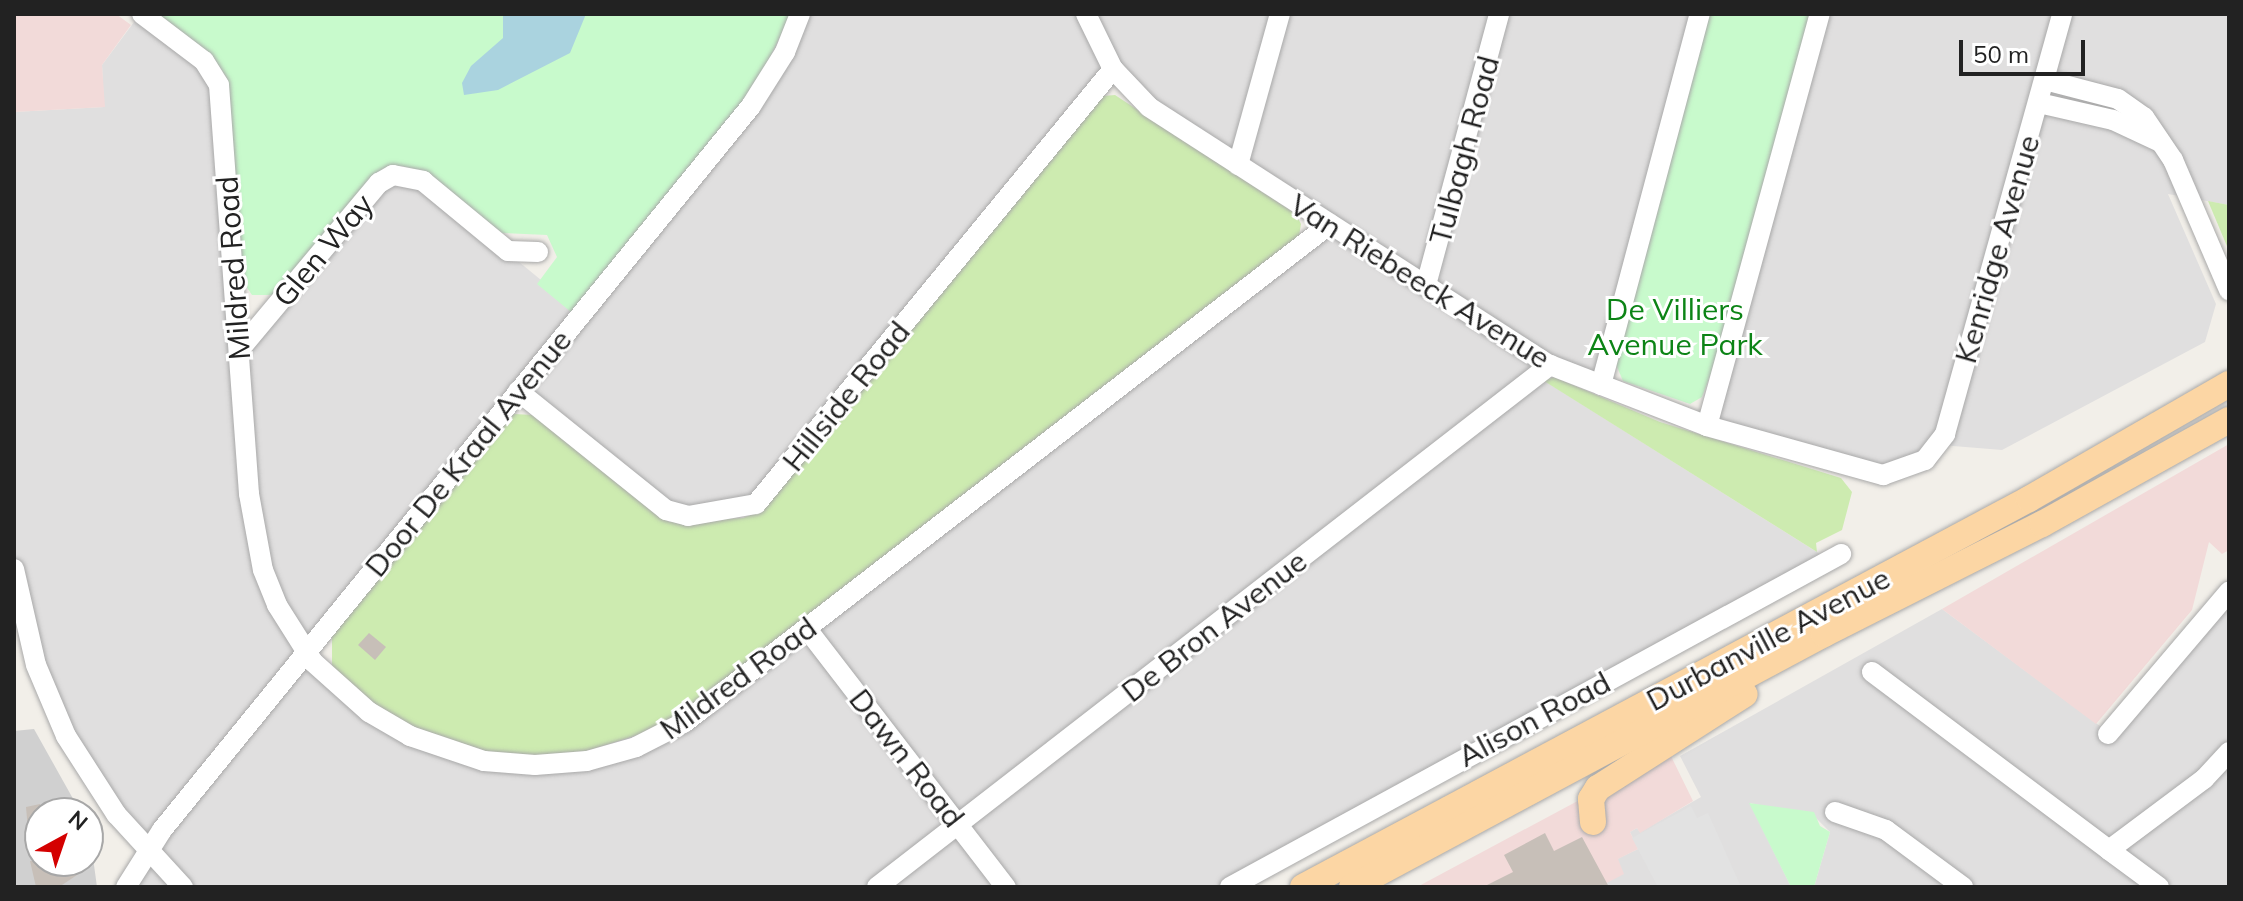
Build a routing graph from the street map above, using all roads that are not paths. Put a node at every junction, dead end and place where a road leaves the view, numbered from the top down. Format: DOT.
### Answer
graph roads {
  1 [pos="142,14"];
  2 [pos="800,14"];
  3 [pos="1086,14"];
  4 [pos="1280,14"];
  5 [pos="1499,14"];
  6 [pos="1700,14"];
  7 [pos="1820,14"];
  8 [pos="2062,14"];
  9 [pos="1113,69"];
  10 [pos="2045,80"];
  11 [pos="2039,103"];
  12 [pos="2163,144"];
  13 [pos="1238,165"];
  14 [pos="1330,224"];
  15 [pos="538,252"];
  16 [pos="1426,285"];
  17 [pos="2229,290"];
  18 [pos="240,349"];
  19 [pos="1550,365"];
  20 [pos="2229,384"];
  21 [pos="1601,385"];
  22 [pos="518,391"];
  23 [pos="2229,420"];
  24 [pos="1707,426"];
  25 [pos="1908,468"];
  26 [pos="1841,554"];
  27 [pos="14,569"];
  28 [pos="2229,592"];
  29 [pos="807,629"];
  30 [pos="1824,634"];
  31 [pos="306,652"];
  32 [pos="1872,672"];
  33 [pos="2108,734"];
  34 [pos="2229,752"];
  35 [pos="1835,812"];
  36 [pos="1593,822"];
  37 [pos="958,825"];
  38 [pos="2109,850"];
  39 [pos="145,851"];
  40 [pos="126,887"];
  41 [pos="183,887"];
  42 [pos="877,887"];
  43 [pos="1006,887"];
  44 [pos="1230,887"];
  45 [pos="1303,887"];
  46 [pos="1352,887"];
  47 [pos="1963,887"];
  48 [pos="2159,887"];
  1 -- 18 [label="street, Mildred Road"];
  2 -- 22 [label="street, Door De Kraal Avenue"];
  3 -- 9 [label="street, Van Riebeeck Avenue"];
  4 -- 13 [label="street"];
  5 -- 16 [label="street, Tulbagh Road"];
  6 -- 21 [label="street"];
  7 -- 24 [label="street"];
  8 -- 10 [label="street, Kenridge Avenue"];
  9 -- 13 [label="street, Van Riebeeck Avenue"];
  9 -- 22 [label="street, Hillside Road"];
  10 -- 11 [label="street, Kenridge Avenue"];
  10 -- 12 [label="street"];
  11 -- 12 [label="street"];
  11 -- 25 [label="street, Kenridge Avenue"];
  12 -- 17 [label="street"];
  13 -- 14 [label="street, Van Riebeeck Avenue"];
  14 -- 16 [label="street, Van Riebeeck Avenue"];
  14 -- 29 [label="street, Mildred Road"];
  15 -- 18 [label="street, Glen Way"];
  16 -- 19 [label="street, Van Riebeeck Avenue"];
  18 -- 31 [label="street, Mildred Road"];
  19 -- 21 [label="street, Van Riebeeck Avenue"];
  19 -- 37 [label="street, De Bron Avenue"];
  20 -- 45 [label="main road, Durbanville Avenue"];
  21 -- 24 [label="street, Van Riebeeck Avenue"];
  22 -- 31 [label="street, Door De Kraal Avenue"];
  23 -- 30 [label="main road, Durbanville Avenue"];
  24 -- 25 [label="street, Van Riebeeck Avenue"];
  26 -- 44 [label="street, Alison Road"];
  27 -- 39 [label="street"];
  28 -- 33 [label="street"];
  29 -- 31 [label="street, Mildred Road"];
  29 -- 37 [label="street, Dawn Road"];
  30 -- 36 [label="main road"];
  30 -- 46 [label="main road, Durbanville Avenue"];
  31 -- 39 [label="street, Door De Kraal Avenue"];
  32 -- 38 [label="street"];
  34 -- 38 [label="street"];
  35 -- 47 [label="street"];
  37 -- 42 [label="street, De Bron Avenue"];
  37 -- 43 [label="street, Dawn Road"];
  38 -- 48 [label="street"];
  39 -- 40 [label="street, Door De Kraal Avenue"];
  39 -- 41 [label="street"];
}
